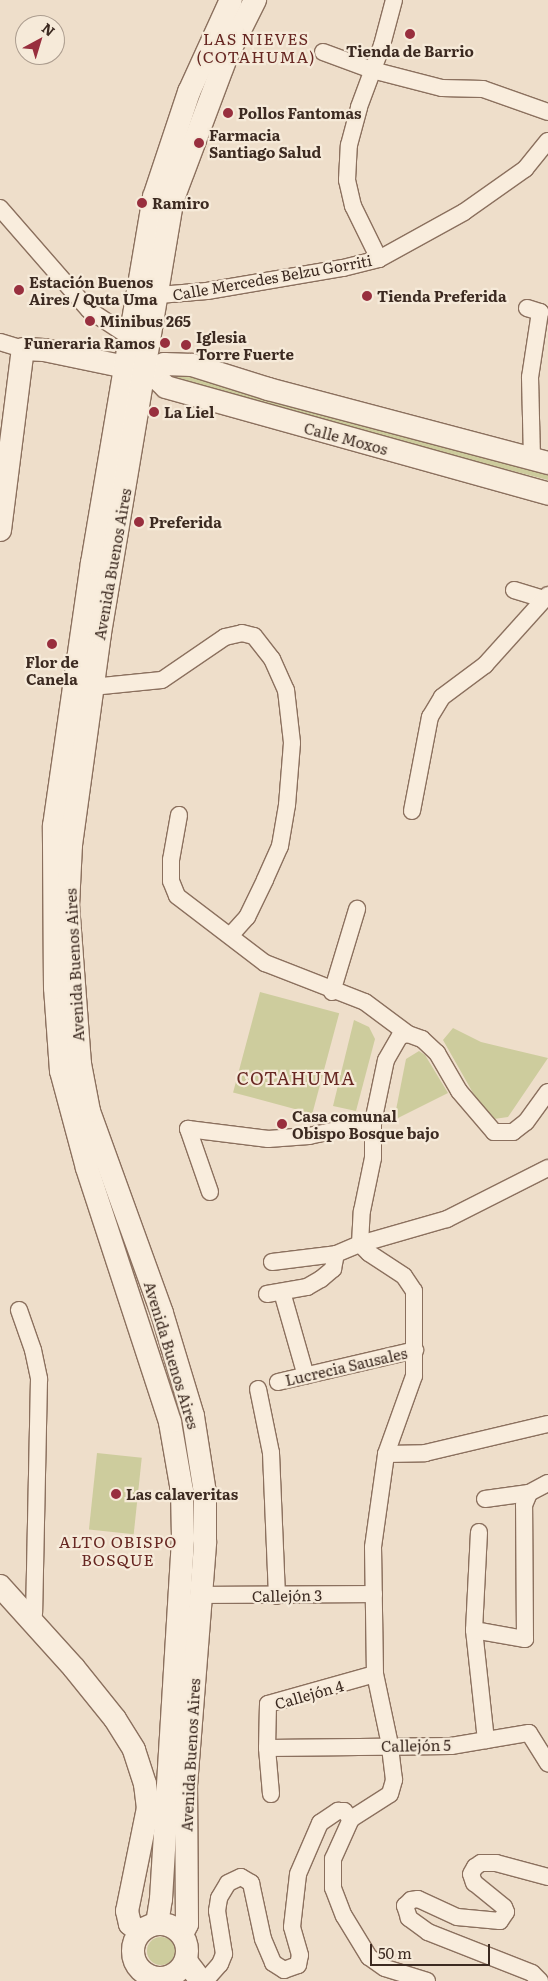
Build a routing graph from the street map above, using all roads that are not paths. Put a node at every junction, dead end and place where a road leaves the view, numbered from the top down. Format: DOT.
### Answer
graph roads {
  1 [pos="231,0"];
  2 [pos="255,0"];
  3 [pos="394,0"];
  4 [pos="323,52"];
  5 [pos="372,70"];
  6 [pos="548,112"];
  7 [pos="548,141"];
  8 [pos="0,208"];
  9 [pos="379,258"];
  10 [pos="148,296"];
  11 [pos="527,308"];
  12 [pos="130,337"];
  13 [pos="0,342"];
  14 [pos="23,350"];
  15 [pos="140,370"];
  16 [pos="540,460"];
  17 [pos="548,494"];
  18 [pos="0,530"];
  19 [pos="514,590"];
  20 [pos="545,597"];
  21 [pos="92,687"];
  22 [pos="412,811"];
  23 [pos="179,815"];
  24 [pos="358,909"];
  25 [pos="230,936"];
  26 [pos="332,992"];
  27 [pos="408,1034"];
  28 [pos="548,1092"];
  29 [pos="373,1122"];
  30 [pos="548,1168"];
  31 [pos="210,1192"];
  32 [pos="360,1244"];
  33 [pos="336,1254"];
  34 [pos="272,1262"];
  35 [pos="19,1310"];
  36 [pos="415,1350"];
  37 [pos="306,1376"];
  38 [pos="278,1382"];
  39 [pos="258,1389"];
  40 [pos="548,1424"];
  41 [pos="386,1454"];
  42 [pos="548,1483"];
  43 [pos="529,1493"];
  44 [pos="485,1499"];
  45 [pos="479,1532"];
  46 [pos="0,1586"];
  47 [pos="374,1594"];
  48 [pos="200,1595"];
  49 [pos="277,1596"];
  50 [pos="30,1622"];
  51 [pos="474,1630"];
  52 [pos="375,1674"];
  53 [pos="486,1740"];
  54 [pos="390,1745"];
  55 [pos="267,1748"];
  56 [pos="548,1763"];
  57 [pos="271,1794"];
  58 [pos="351,1819"];
  59 [pos="548,1877"];
  60 [pos="149,1928"];
  61 [pos="182,1934"];
  62 [pos="186,1961"];
  63 [pos="151,1979"];
  64 [pos="201,1981"];
  65 [pos="205,1981"];
  66 [pos="427,1981"];
  67 [pos="540,1981"];
  1 -- 10 [label="main road, Avenida Buenos Aires"];
  2 -- 10 [label="main road, Avenida Buenos Aires"];
  3 -- 5 [label="street"];
  4 -- 5 [label="street"];
  5 -- 6 [label="street"];
  5 -- 9 [label="street"];
  7 -- 9 [label="street, Calle Mercedes Belzu Gorriti"];
  8 -- 12 [label="street"];
  9 -- 10 [label="street, Calle Mercedes Belzu Gorriti"];
  10 -- 12 [label="main road, Avenida Buenos Aires"];
  10 -- 15 [label="main road, Avenida Buenos Aires"];
  11 -- 16 [label="street"];
  12 -- 15 [label="main road, Avenida Buenos Aires"];
  13 -- 14 [label="street"];
  14 -- 15 [label="main road"];
  14 -- 18 [label="main road"];
  15 -- 16 [label="main road, Calle Moxos"];
  15 -- 17 [label="main road, Calle Moxos"];
  15 -- 21 [label="main road, Avenida Buenos Aires"];
  15 -- 60 [label="main road, Avenida Buenos Aires"];
  19 -- 20 [label="street"];
  20 -- 22 [label="street"];
  21 -- 25 [label="street"];
  21 -- 48 [label="main road, Avenida Buenos Aires"];
  23 -- 25 [label="street"];
  24 -- 26 [label="street"];
  25 -- 26 [label="street"];
  26 -- 27 [label="street"];
  27 -- 28 [label="street"];
  27 -- 29 [label="street"];
  29 -- 31 [label="street"];
  29 -- 32 [label="street"];
  30 -- 32 [label="street"];
  32 -- 33 [label="street"];
  32 -- 36 [label="street"];
  33 -- 34 [label="street"];
  33 -- 37 [label="street"];
  35 -- 50 [label="street"];
  36 -- 37 [label="street, Lucrecia Sausales"];
  36 -- 41 [label="street"];
  37 -- 38 [label="street, Lucrecia Sausales"];
  39 -- 49 [label="street"];
  40 -- 41 [label="street"];
  41 -- 47 [label="street"];
  42 -- 43 [label="street"];
  43 -- 44 [label="street"];
  43 -- 51 [label="street"];
  45 -- 51 [label="street"];
  46 -- 50 [label="main road"];
  47 -- 49 [label="street, Callejón 3"];
  47 -- 52 [label="street"];
  48 -- 49 [label="street, Callejón 3"];
  48 -- 61 [label="main road, Avenida Buenos Aires"];
  50 -- 60 [label="main road"];
  51 -- 53 [label="street"];
  52 -- 54 [label="street"];
  52 -- 55 [label="street, Callejón 4"];
  53 -- 54 [label="street, Callejón 5"];
  53 -- 56 [label="street, Callejón 5"];
  54 -- 55 [label="street, Callejón 5"];
  54 -- 58 [label="street"];
  55 -- 57 [label="street, Callejón 4"];
  58 -- 65 [label="street"];
  58 -- 66 [label="street"];
  59 -- 67 [label="street"];
  60 -- 61 [label="main road"];
  60 -- 63 [label="main road"];
  61 -- 62 [label="main road"];
  62 -- 63 [label="main road"];
  62 -- 64 [label="main road"];
}
